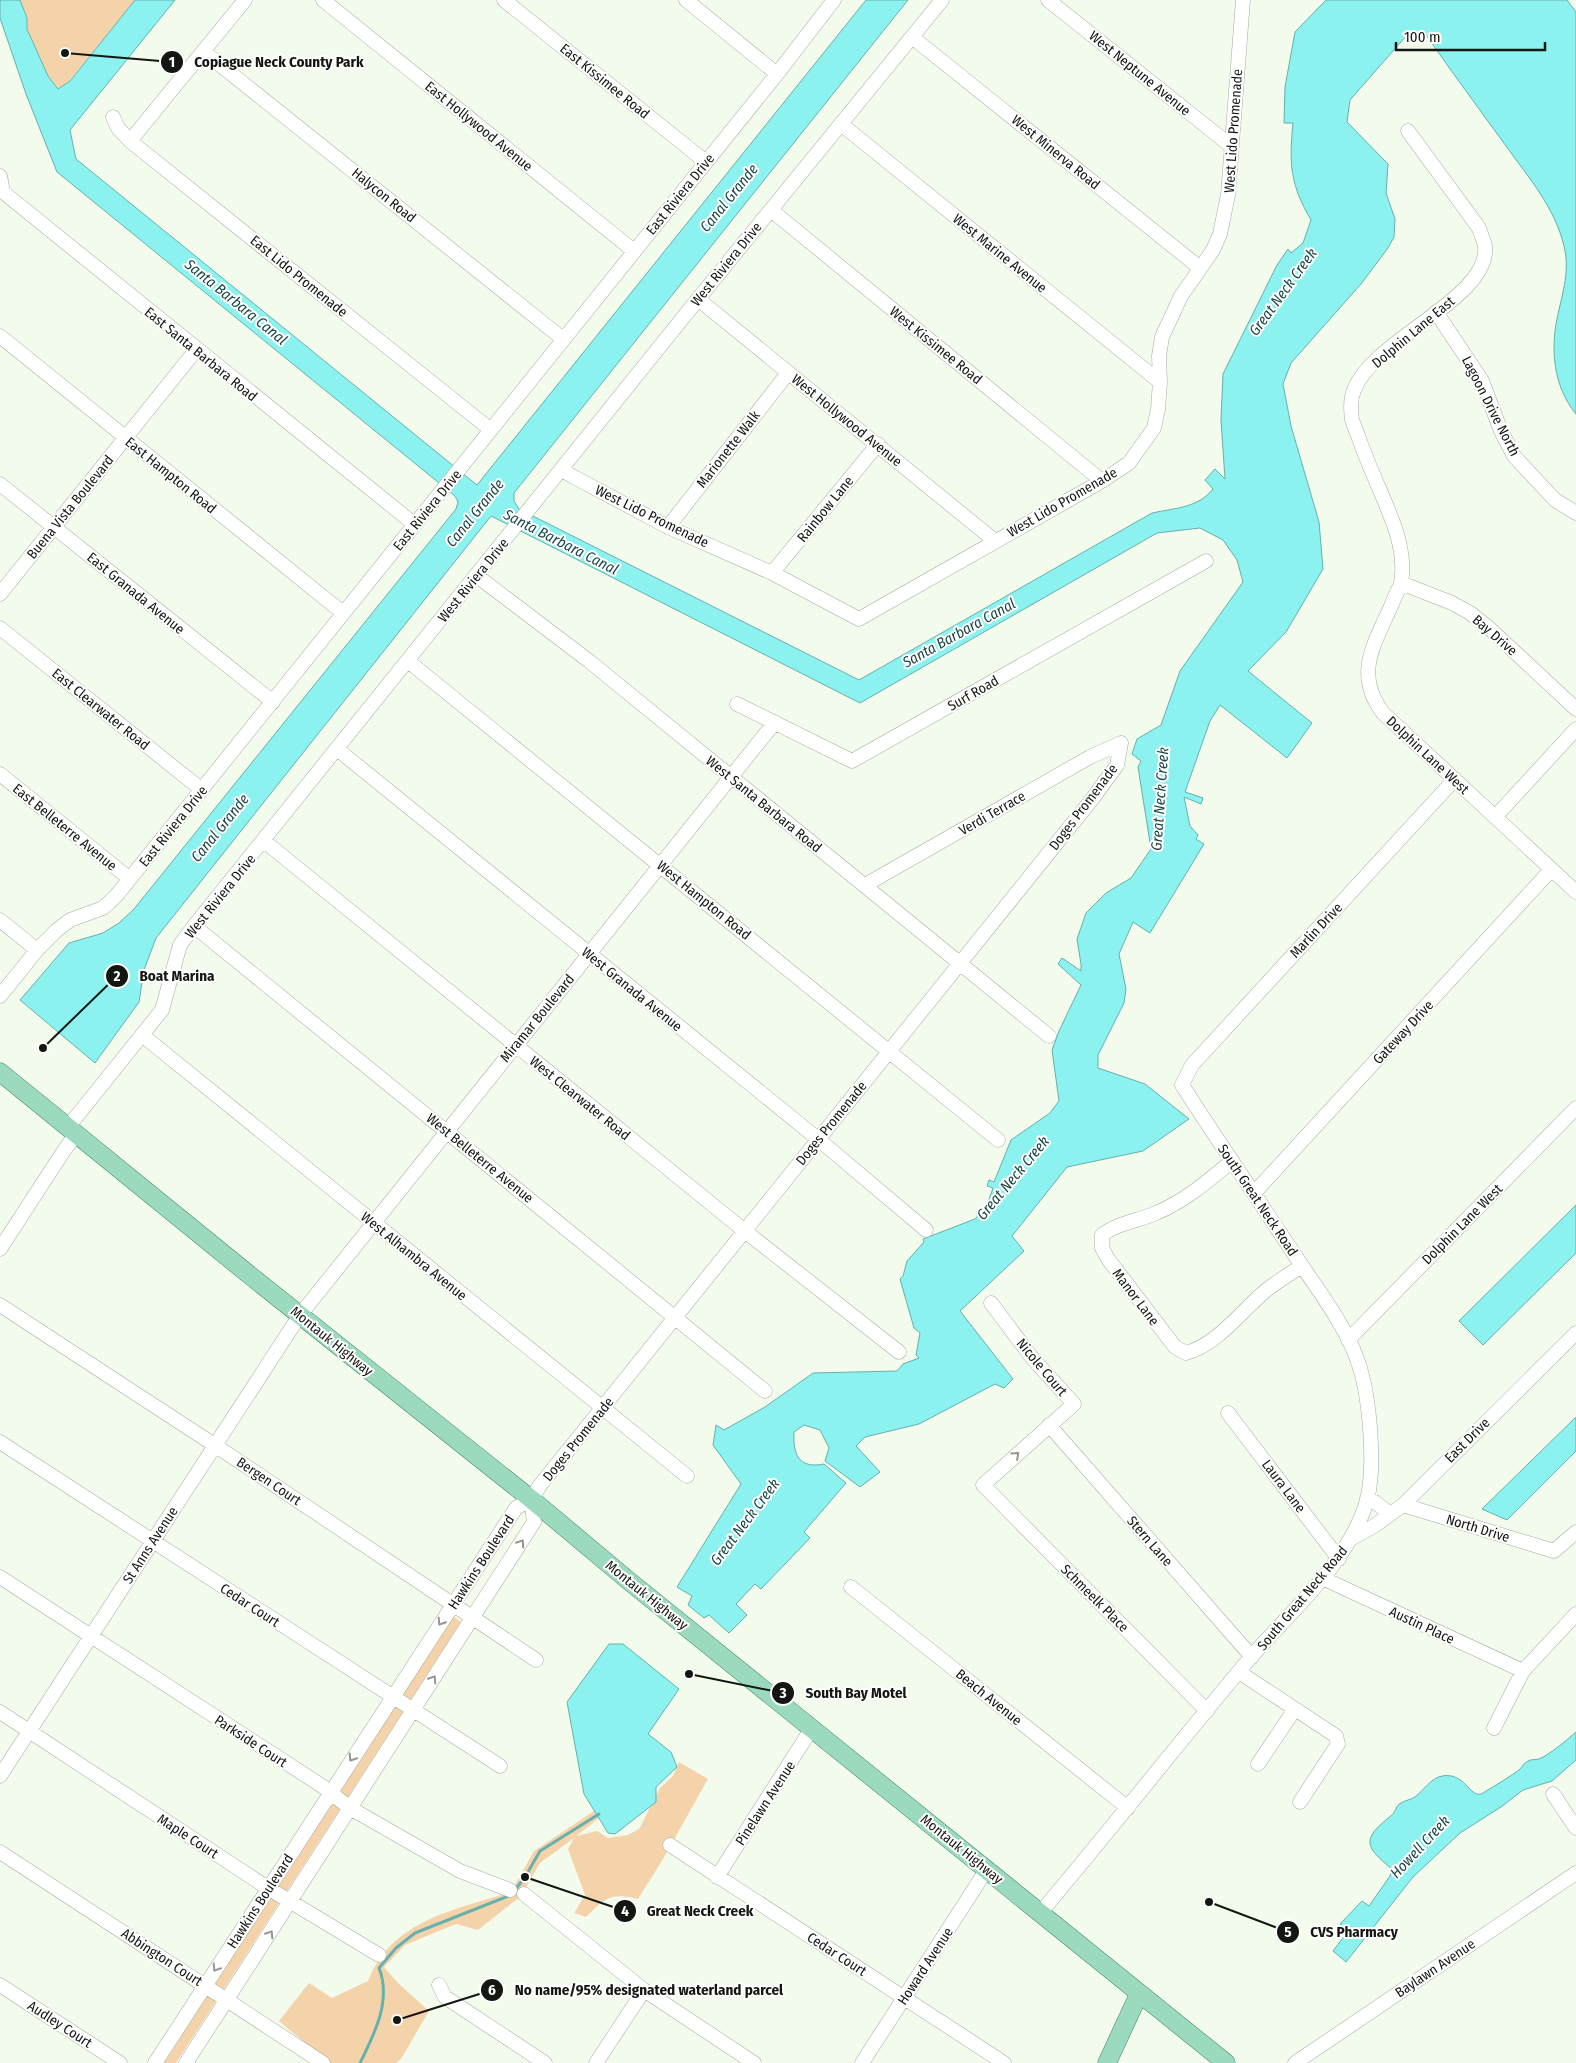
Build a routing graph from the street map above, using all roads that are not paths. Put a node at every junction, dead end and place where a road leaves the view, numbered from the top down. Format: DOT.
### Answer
graph roads {
  1 [pos="245,0"];
  2 [pos="323,0"];
  3 [pos="504,0"];
  4 [pos="686,0"];
  5 [pos="834,0"];
  6 [pos="942,0"];
  7 [pos="1048,0"];
  8 [pos="1230,0"];
  9 [pos="1242,5"];
  10 [pos="912,37"];
  11 [pos="204,52"];
  12 [pos="777,74"];
  13 [pos="113,117"];
  14 [pos="841,124"];
  15 [pos="1408,131"];
  16 [pos="130,141"];
  17 [pos="1231,146"];
  18 [pos="706,162"];
  19 [pos="0,176"];
  20 [pos="1,192"];
  21 [pos="771,210"];
  22 [pos="634,251"];
  23 [pos="1200,268"];
  24 [pos="698,299"];
  25 [pos="1436,312"];
  26 [pos="0,336"];
  27 [pos="563,339"];
  28 [pos="196,350"];
  29 [pos="788,373"];
  30 [pos="1160,382"];
  31 [pos="491,430"];
  32 [pos="125,438"];
  33 [pos="878,444"];
  34 [pos="562,470"];
  35 [pos="1102,481"];
  36 [pos="0,484"];
  37 [pos="1576,513"];
  38 [pos="414,524"];
  39 [pos="668,526"];
  40 [pos="54,527"];
  41 [pos="995,541"];
  42 [pos="1206,560"];
  43 [pos="772,573"];
  44 [pos="477,576"];
  45 [pos="1401,583"];
  46 [pos="0,594"];
  47 [pos="344,613"];
  48 [pos="0,628"];
  49 [pos="408,661"];
  50 [pos="273,702"];
  51 [pos="737,704"];
  52 [pos="1576,709"];
  53 [pos="775,722"];
  54 [pos="1576,729"];
  55 [pos="1121,743"];
  56 [pos="337,750"];
  57 [pos="0,774"];
  58 [pos="730,777"];
  59 [pos="1455,779"];
  60 [pos="202,790"];
  61 [pos="1495,817"];
  62 [pos="264,841"];
  63 [pos="660,865"];
  64 [pos="1551,870"];
  65 [pos="130,879"];
  66 [pos="865,885"];
  67 [pos="1576,892"];
  68 [pos="0,920"];
  69 [pos="194,926"];
  70 [pos="37,950"];
  71 [pos="589,954"];
  72 [pos="960,962"];
  73 [pos="0,996"];
  74 [pos="142,1035"];
  75 [pos="1049,1036"];
  76 [pos="516,1046"];
  77 [pos="890,1051"];
  78 [pos="0,1072"];
  79 [pos="1182,1085"];
  80 [pos="1576,1108"];
  81 [pos="72,1130"];
  82 [pos="447,1131"];
  83 [pos="818,1140"];
  84 [pos="998,1140"];
  85 [pos="1232,1162"];
  86 [pos="1254,1193"];
  87 [pos="373,1224"];
  88 [pos="926,1230"];
  89 [pos="746,1232"];
  90 [pos="0,1249"];
  91 [pos="1302,1266"];
  92 [pos="991,1303"];
  93 [pos="0,1305"];
  94 [pos="300,1315"];
  95 [pos="675,1318"];
  96 [pos="1576,1333"];
  97 [pos="1348,1340"];
  98 [pos="899,1352"];
  99 [pos="765,1391"];
  100 [pos="603,1409"];
  101 [pos="1228,1412"];
  102 [pos="1049,1425"];
  103 [pos="0,1442"];
  104 [pos="216,1446"];
  105 [pos="687,1476"];
  106 [pos="531,1500"];
  107 [pos="1367,1500"];
  108 [pos="1403,1504"];
  109 [pos="1390,1514"];
  110 [pos="1576,1532"];
  111 [pos="1352,1538"];
  112 [pos="152,1541"];
  113 [pos="1339,1559"];
  114 [pos="0,1577"];
  115 [pos="1322,1578"];
  116 [pos="850,1587"];
  117 [pos="453,1604"];
  118 [pos="1574,1616"];
  119 [pos="473,1619"];
  120 [pos="90,1637"];
  121 [pos="1252,1657"];
  122 [pos="536,1660"];
  123 [pos="1523,1671"];
  124 [pos="1239,1672"];
  125 [pos="391,1697"];
  126 [pos="1295,1709"];
  127 [pos="413,1710"];
  128 [pos="1207,1711"];
  129 [pos="0,1712"];
  130 [pos="812,1728"];
  131 [pos="1494,1728"];
  132 [pos="29,1731"];
  133 [pos="1258,1764"];
  134 [pos="500,1766"];
  135 [pos="0,1776"];
  136 [pos="330,1792"];
  137 [pos="1553,1794"];
  138 [pos="1300,1802"];
  139 [pos="350,1808"];
  140 [pos="1128,1808"];
  141 [pos="1576,1828"];
  142 [pos="670,1845"];
  143 [pos="0,1852"];
  144 [pos="987,1869"];
  145 [pos="1576,1873"];
  146 [pos="717,1877"];
  147 [pos="268,1888"];
  148 [pos="510,1890"];
  149 [pos="524,1894"];
  150 [pos="291,1902"];
  151 [pos="1042,1912"];
  152 [pos="379,1955"];
  153 [pos="0,1985"];
  154 [pos="205,1985"];
  155 [pos="439,1985"];
  156 [pos="644,1990"];
  157 [pos="1139,1994"];
  158 [pos="904,1998"];
  159 [pos="227,2000"];
  160 [pos="120,2063"];
  161 [pos="155,2063"];
  162 [pos="186,2063"];
  163 [pos="323,2063"];
  164 [pos="545,2063"];
  165 [pos="596,2063"];
  166 [pos="754,2063"];
  167 [pos="862,2063"];
  168 [pos="1004,2063"];
  169 [pos="1106,2063"];
  170 [pos="1226,2063"];
  171 [pos="1295,2063"];
  1 -- 11 [label="street"];
  2 -- 22 [label="street, East Hollywood Avenue"];
  3 -- 18 [label="street, East Kissimee Road"];
  4 -- 12 [label="street"];
  5 -- 12 [label="street, East Riviera Drive"];
  6 -- 10 [label="street, West Riviera Drive"];
  7 -- 17 [label="street, West Neptune Avenue"];
  8 -- 9 [label="street"];
  9 -- 17 [label="street, West Lido Promenade"];
  10 -- 14 [label="street, West Riviera Drive"];
  10 -- 23 [label="street, West Minerva Road"];
  11 -- 16 [label="street"];
  11 -- 27 [label="street, Halycon Road"];
  12 -- 18 [label="street, East Riviera Drive"];
  13 -- 16 [label="street, East Lido Promenade"];
  14 -- 21 [label="street, West Riviera Drive"];
  14 -- 30 [label="street, West Marine Avenue"];
  15 -- 25 [label="street, Dolphin Lane East"];
  16 -- 31 [label="street, East Lido Promenade"];
  17 -- 23 [label="street, West Lido Promenade"];
  18 -- 22 [label="street, East Riviera Drive"];
  19 -- 20 [label="street, East Santa Barbara Road"];
  20 -- 28 [label="street, East Santa Barbara Road"];
  21 -- 24 [label="street, West Riviera Drive"];
  21 -- 35 [label="street, West Kissimee Road"];
  22 -- 27 [label="street, East Riviera Drive"];
  23 -- 30 [label="street, West Lido Promenade"];
  24 -- 29 [label="street, West Hollywood Avenue"];
  24 -- 34 [label="street, West Riviera Drive"];
  25 -- 37 [label="street, Lagoon Drive North"];
  25 -- 45 [label="street, Dolphin Lane East"];
  26 -- 32 [label="street, East Hampton Road"];
  27 -- 31 [label="street, East Riviera Drive"];
  28 -- 32 [label="street, Buena Vista Boulevard"];
  28 -- 38 [label="street, East Santa Barbara Road"];
  29 -- 33 [label="street, West Hollywood Avenue"];
  29 -- 39 [label="street, Marionette Walk"];
  30 -- 35 [label="street, West Lido Promenade"];
  31 -- 38 [label="street, East Riviera Drive"];
  32 -- 40 [label="street, Buena Vista Boulevard"];
  32 -- 47 [label="street, East Hampton Road"];
  33 -- 41 [label="street, West Hollywood Avenue"];
  33 -- 43 [label="street, Rainbow Lane"];
  34 -- 39 [label="street, West Lido Promenade"];
  34 -- 44 [label="street, West Riviera Drive"];
  35 -- 41 [label="street, West Lido Promenade"];
  36 -- 40 [label="street, East Granada Avenue"];
  38 -- 47 [label="street, East Riviera Drive"];
  39 -- 43 [label="street, West Lido Promenade"];
  40 -- 46 [label="street, Buena Vista Boulevard"];
  40 -- 50 [label="street, East Granada Avenue"];
  41 -- 43 [label="street, West Lido Promenade"];
  42 -- 53 [label="street, Surf Road"];
  44 -- 49 [label="street, West Riviera Drive"];
  44 -- 58 [label="street, West Santa Barbara Road"];
  45 -- 52 [label="street, Bay Drive"];
  45 -- 59 [label="street, Dolphin Lane West"];
  47 -- 50 [label="street, East Riviera Drive"];
  48 -- 60 [label="street, East Clearwater Road"];
  49 -- 56 [label="street, West Riviera Drive"];
  49 -- 63 [label="street, West Hampton Road"];
  50 -- 60 [label="street, East Riviera Drive"];
  51 -- 53 [label="street, Surf Road"];
  53 -- 58 [label="street, Miramar Boulevard"];
  54 -- 61 [label="street"];
  55 -- 66 [label="street, Verdi Terrace"];
  55 -- 72 [label="street, Doges Promenade"];
  56 -- 62 [label="street, West Riviera Drive"];
  56 -- 71 [label="street, West Granada Avenue"];
  57 -- 65 [label="street, East Belleterre Avenue"];
  58 -- 63 [label="street, Miramar Boulevard"];
  58 -- 66 [label="street, West Santa Barbara Road"];
  59 -- 61 [label="street, Dolphin Lane West"];
  59 -- 79 [label="street, Marlin Drive"];
  60 -- 65 [label="street, East Riviera Drive"];
  61 -- 64 [label="street, Dolphin Lane West"];
  62 -- 69 [label="street, West Riviera Drive"];
  62 -- 76 [label="street, West Clearwater Road"];
  63 -- 71 [label="street, Miramar Boulevard"];
  63 -- 77 [label="street, West Hampton Road"];
  64 -- 67 [label="street, Dolphin Lane West"];
  64 -- 86 [label="street, Gateway Drive"];
  65 -- 70 [label="street, East Riviera Drive"];
  66 -- 72 [label="street, West Santa Barbara Road"];
  68 -- 70 [label="street"];
  69 -- 74 [label="street, West Riviera Drive"];
  69 -- 82 [label="street, West Belleterre Avenue"];
  70 -- 73 [label="street, East Riviera Drive"];
  71 -- 76 [label="street, Miramar Boulevard"];
  71 -- 83 [label="street, West Granada Avenue"];
  72 -- 75 [label="street, West Santa Barbara Road"];
  72 -- 77 [label="street, Doges Promenade"];
  74 -- 81 [label="street, West Riviera Drive"];
  74 -- 87 [label="street, West Alhambra Avenue"];
  76 -- 82 [label="street, Miramar Boulevard"];
  76 -- 89 [label="street, West Clearwater Road"];
  77 -- 83 [label="street, Doges Promenade"];
  77 -- 84 [label="street, West Hampton Road"];
  78 -- 81 [label="main road, Montauk Highway"];
  79 -- 85 [label="street, South Great Neck Road"];
  80 -- 97 [label="street, Dolphin Lane West"];
  81 -- 90 [label="street, West Riviera Drive"];
  81 -- 94 [label="main road, Montauk Highway"];
  82 -- 87 [label="street, Miramar Boulevard"];
  82 -- 95 [label="street, West Belleterre Avenue"];
  83 -- 88 [label="street, West Granada Avenue"];
  83 -- 89 [label="street, Doges Promenade"];
  85 -- 86 [label="street, South Great Neck Road"];
  85 -- 91 [label="street, Manor Lane"];
  86 -- 91 [label="street, South Great Neck Road"];
  87 -- 94 [label="street, Miramar Boulevard"];
  87 -- 100 [label="street, West Alhambra Avenue"];
  89 -- 95 [label="street, Doges Promenade"];
  89 -- 98 [label="street, West Clearwater Road"];
  91 -- 97 [label="street, South Great Neck Road"];
  92 -- 102 [label="street, Nicole Court"];
  93 -- 104 [label="street, Bergen Court"];
  94 -- 104 [label="street, St Anns Avenue"];
  94 -- 106 [label="main road, Montauk Highway"];
  95 -- 99 [label="street, West Belleterre Avenue"];
  95 -- 100 [label="street, Doges Promenade"];
  96 -- 108 [label="street, East Drive"];
  97 -- 107 [label="street, South Great Neck Road"];
  100 -- 105 [label="street, West Alhambra Avenue"];
  100 -- 106 [label="street, Doges Promenade"];
  101 -- 113 [label="street, Laura Lane"];
  102 -- 121 [label="street, Stern Lane"];
  128 -- 102 [label="street, Schmeelk Place, one-way"];
  103 -- 112 [label="street, Cedar Court"];
  104 -- 112 [label="street, St Anns Avenue"];
  104 -- 117 [label="street, Bergen Court"];
  106 -- 117 [label="street, Hawkins Boulevard"];
  119 -- 106 [label="street, Hawkins Boulevard, one-way"];
  106 -- 130 [label="main road, Montauk Highway"];
  107 -- 109 [label="street"];
  107 -- 111 [label="street, South Great Neck Road"];
  108 -- 109 [label="street, East Drive"];
  108 -- 110 [label="street, North Drive"];
  109 -- 111 [label="street, East Drive"];
  111 -- 113 [label="street, South Great Neck Road"];
  112 -- 120 [label="street, St Anns Avenue"];
  112 -- 125 [label="street, Cedar Court"];
  113 -- 115 [label="street, South Great Neck Road"];
  114 -- 120 [label="street, Parkside Court"];
  115 -- 121 [label="street, South Great Neck Road"];
  115 -- 123 [label="street, Austin Place"];
  116 -- 140 [label="street, Beach Avenue"];
  117 -- 119 [label="street, Bergen Court"];
  117 -- 125 [label="street, Hawkins Boulevard, one-way"];
  118 -- 123 [label="street"];
  119 -- 122 [label="street, Bergen Court"];
  127 -- 119 [label="street, Hawkins Boulevard, one-way"];
  120 -- 132 [label="street, St Anns Avenue"];
  120 -- 136 [label="street, Parkside Court"];
  121 -- 124 [label="street, South Great Neck Road"];
  123 -- 131 [label="street"];
  124 -- 126 [label="street"];
  124 -- 128 [label="street, South Great Neck Road"];
  125 -- 127 [label="street, Cedar Court"];
  125 -- 136 [label="street, Hawkins Boulevard, one-way"];
  126 -- 133 [label="street"];
  126 -- 138 [label="street"];
  127 -- 134 [label="street, Cedar Court"];
  127 -- 139 [label="street, Hawkins Boulevard"];
  128 -- 140 [label="street, South Great Neck Road"];
  129 -- 132 [label="street, Maple Court"];
  130 -- 144 [label="main road, Montauk Highway"];
  130 -- 146 [label="street, Pinelawn Avenue"];
  132 -- 135 [label="street, St Anns Avenue"];
  132 -- 147 [label="street, Maple Court"];
  136 -- 139 [label="street, Parkside Court"];
  136 -- 147 [label="street, Hawkins Boulevard"];
  137 -- 141 [label="street"];
  139 -- 148 [label="street, Parkside Court"];
  139 -- 150 [label="street, Hawkins Boulevard"];
  140 -- 151 [label="street, South Great Neck Road"];
  142 -- 146 [label="street, Cedar Court"];
  143 -- 154 [label="street, Abbington Court"];
  144 -- 151 [label="main road, Montauk Highway"];
  144 -- 158 [label="street, Howard Avenue"];
  145 -- 171 [label="street, Baylawn Avenue"];
  146 -- 158 [label="street, Cedar Court"];
  147 -- 150 [label="street, Maple Court"];
  147 -- 154 [label="street, Hawkins Boulevard, one-way"];
  149 -- 156 [label="street"];
  150 -- 152 [label="street, Maple Court"];
  159 -- 150 [label="street, Hawkins Boulevard, one-way"];
  151 -- 157 [label="main road, Montauk Highway"];
  153 -- 160 [label="street, Audley Court"];
  154 -- 159 [label="street, Abbington Court"];
  154 -- 161 [label="street, Hawkins Boulevard"];
  155 -- 164 [label="street"];
  156 -- 165 [label="street"];
  156 -- 166 [label="street"];
  157 -- 169 [label="main road"];
  157 -- 170 [label="main road, Montauk Highway"];
  158 -- 167 [label="street, Howard Avenue"];
  158 -- 168 [label="street, Cedar Court"];
  159 -- 162 [label="street, Hawkins Boulevard"];
  159 -- 163 [label="street, Abbington Court"];
}
